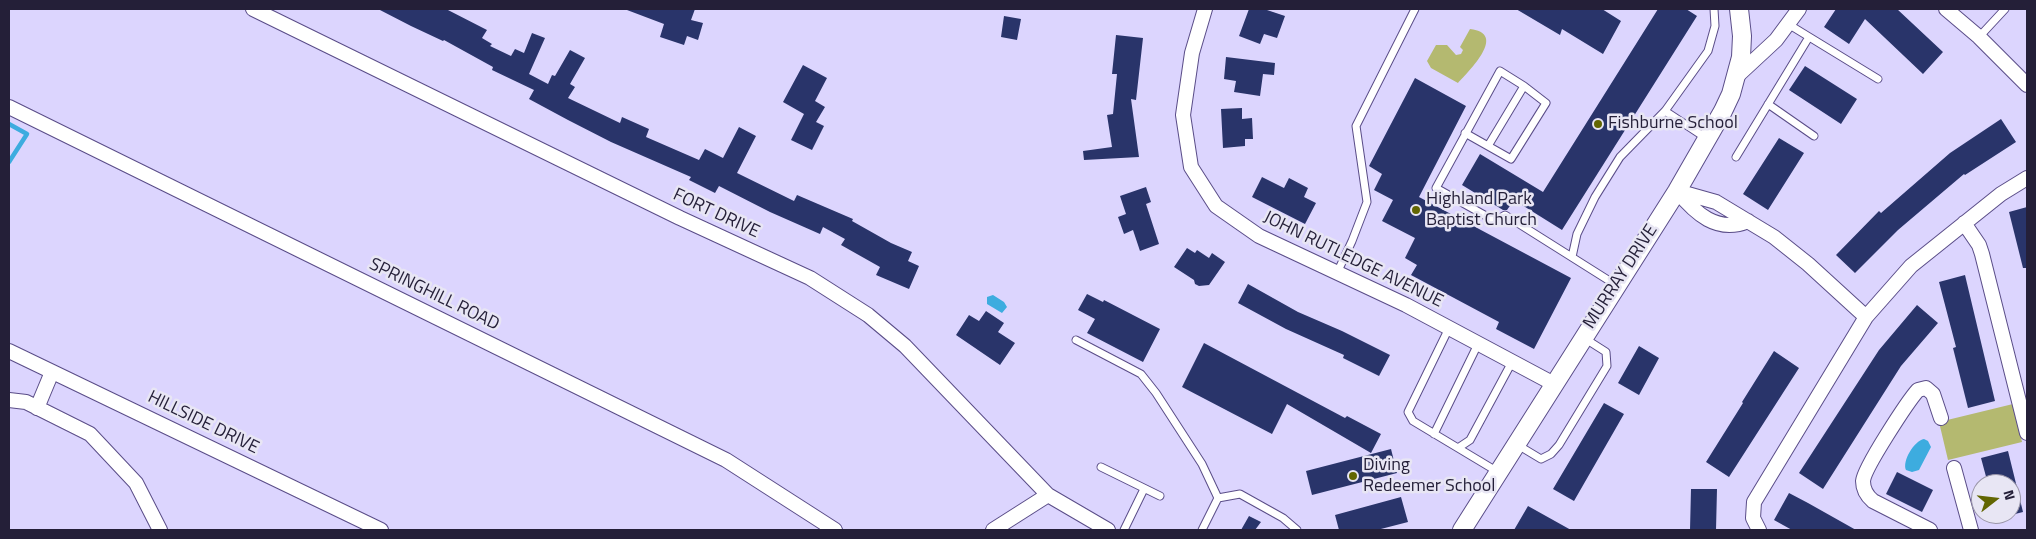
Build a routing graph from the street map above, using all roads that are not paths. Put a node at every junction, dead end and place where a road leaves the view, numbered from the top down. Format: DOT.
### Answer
graph roads {
  1 [pos="254,9"];
  2 [pos="1205,9"];
  3 [pos="1415,9"];
  4 [pos="1714,9"];
  5 [pos="1740,9"];
  6 [pos="1799,9"];
  7 [pos="1946,9"];
  8 [pos="2005,9"];
  9 [pos="1788,24"];
  10 [pos="1809,37"];
  11 [pos="1980,38"];
  12 [pos="1735,78"];
  13 [pos="1878,79"];
  14 [pos="2027,85"];
  15 [pos="1524,86"];
  16 [pos="1768,104"];
  17 [pos="9,107"];
  18 [pos="1665,110"];
  19 [pos="1465,133"];
  20 [pos="1814,136"];
  21 [pos="1707,139"];
  22 [pos="1488,146"];
  23 [pos="1736,157"];
  24 [pos="2027,178"];
  25 [pos="1677,191"];
  26 [pos="1964,223"];
  27 [pos="1572,257"];
  28 [pos="1336,273"];
  29 [pos="1616,285"];
  30 [pos="1866,317"];
  31 [pos="1449,328"];
  32 [pos="1583,337"];
  33 [pos="1076,340"];
  34 [pos="1478,344"];
  35 [pos="9,351"];
  36 [pos="1512,362"];
  37 [pos="52,372"];
  38 [pos="1554,384"];
  39 [pos="9,400"];
  40 [pos="37,408"];
  41 [pos="1941,418"];
  42 [pos="2027,433"];
  43 [pos="1434,434"];
  44 [pos="1515,444"];
  45 [pos="1458,448"];
  46 [pos="1101,467"];
  47 [pos="1954,468"];
  48 [pos="1498,472"];
  49 [pos="1144,488"];
  50 [pos="1048,495"];
  51 [pos="1160,496"];
  52 [pos="1218,498"];
  53 [pos="160,530"];
  54 [pos="381,530"];
  55 [pos="835,530"];
  56 [pos="994,530"];
  57 [pos="1108,530"];
  58 [pos="1124,530"];
  59 [pos="1202,530"];
  60 [pos="1297,530"];
  61 [pos="1462,530"];
  62 [pos="1758,530"];
  63 [pos="1930,530"];
  64 [pos="1971,530"];
  1 -- 50 [label="street, FORT DRIVE"];
  2 -- 28 [label="street, JOHN RUTLEDGE AVENUE"];
  3 -- 28 [label="lane"];
  4 -- 18 [label="lane"];
  5 -- 12 [label="street, MURRAY DRIVE"];
  6 -- 9 [label="street"];
  7 -- 11 [label="street"];
  8 -- 11 [label="lane"];
  9 -- 10 [label="lane"];
  9 -- 12 [label="street"];
  10 -- 13 [label="lane"];
  10 -- 16 [label="lane"];
  11 -- 14 [label="street"];
  12 -- 21 [label="street, MURRAY DRIVE"];
  15 -- 19 [label="lane"];
  15 -- 22 [label="lane"];
  15 -- 22 [label="lane"];
  16 -- 20 [label="lane"];
  16 -- 23 [label="lane"];
  17 -- 55 [label="street, SPRINGHILL ROAD"];
  18 -- 21 [label="lane"];
  18 -- 27 [label="lane"];
  19 -- 22 [label="lane"];
  19 -- 27 [label="lane"];
  21 -- 25 [label="street, MURRAY DRIVE"];
  24 -- 26 [label="street"];
  25 -- 29 [label="street, MURRAY DRIVE"];
  25 -- 30 [label="street"];
  26 -- 30 [label="street"];
  26 -- 42 [label="street"];
  27 -- 29 [label="lane"];
  28 -- 31 [label="street, JOHN RUTLEDGE AVENUE"];
  29 -- 32 [label="street, MURRAY DRIVE"];
  30 -- 62 [label="street"];
  31 -- 34 [label="street, JOHN RUTLEDGE AVENUE"];
  31 -- 43 [label="lane"];
  32 -- 38 [label="street, MURRAY DRIVE"];
  32 -- 44 [label="lane"];
  33 -- 52 [label="lane"];
  34 -- 36 [label="street, JOHN RUTLEDGE AVENUE"];
  34 -- 43 [label="lane"];
  35 -- 37 [label="street, HILLSIDE DRIVE"];
  36 -- 38 [label="street, JOHN RUTLEDGE AVENUE"];
  36 -- 45 [label="lane"];
  37 -- 40 [label="street"];
  37 -- 54 [label="street, HILLSIDE DRIVE"];
  38 -- 44 [label="street, MURRAY DRIVE"];
  39 -- 40 [label="street"];
  40 -- 53 [label="street"];
  41 -- 63 [label="street"];
  43 -- 45 [label="lane"];
  44 -- 48 [label="street, MURRAY DRIVE"];
  45 -- 48 [label="lane"];
  46 -- 49 [label="lane"];
  47 -- 64 [label="street"];
  48 -- 61 [label="street, MURRAY DRIVE"];
  49 -- 51 [label="lane"];
  49 -- 58 [label="lane"];
  50 -- 56 [label="street"];
  50 -- 57 [label="street, FORT DRIVE"];
  52 -- 59 [label="lane"];
  52 -- 60 [label="lane"];
}
